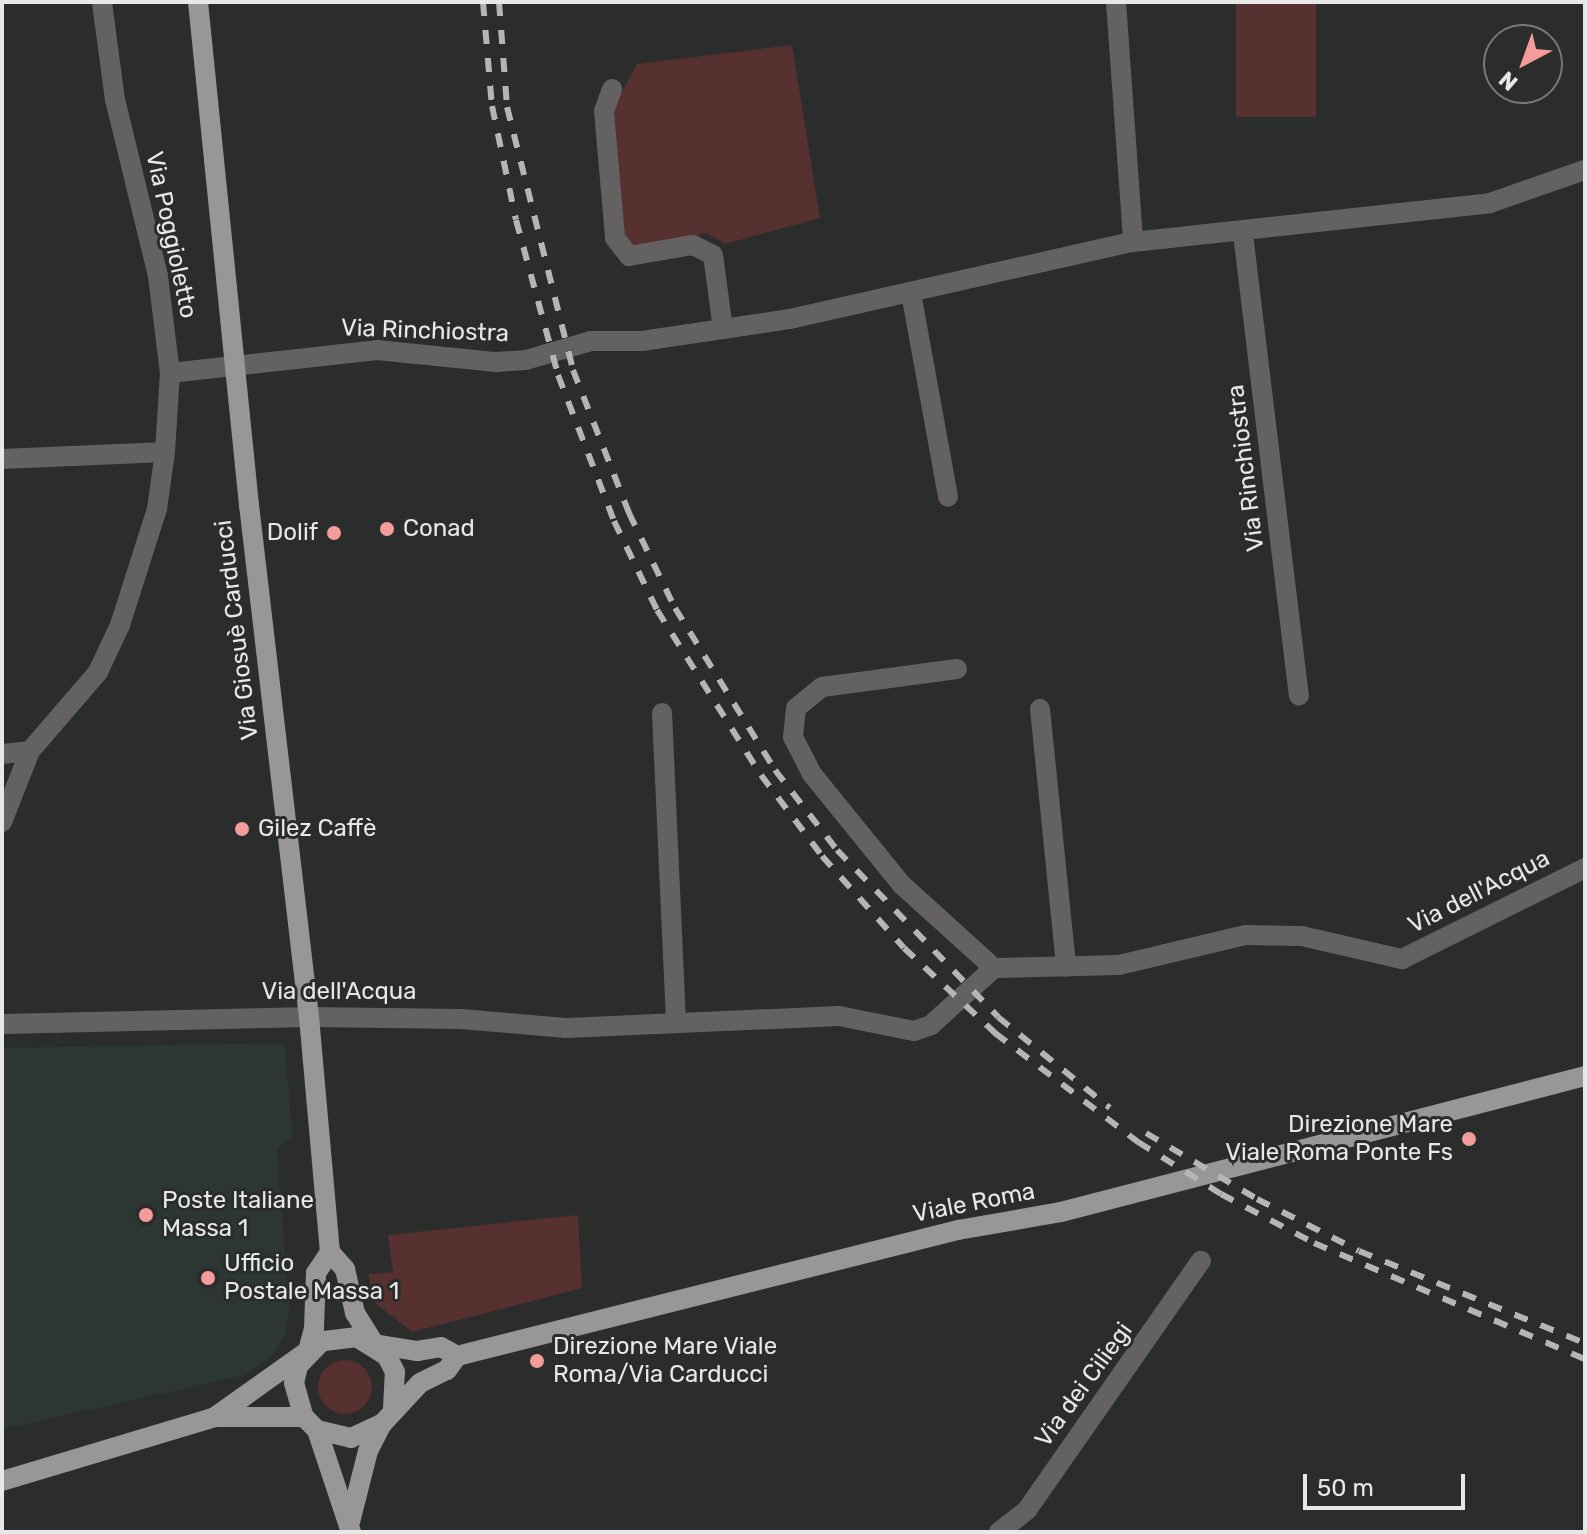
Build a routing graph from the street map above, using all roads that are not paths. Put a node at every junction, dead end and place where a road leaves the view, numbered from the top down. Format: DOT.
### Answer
graph roads {
  1 [pos="102,2"];
  2 [pos="198,2"];
  3 [pos="1116,2"];
  4 [pos="612,89"];
  5 [pos="1585,170"];
  6 [pos="1243,234"];
  7 [pos="1133,242"];
  8 [pos="911,293"];
  9 [pos="723,329"];
  10 [pos="238,365"];
  11 [pos="170,373"];
  12 [pos="165,452"];
  13 [pos="2,459"];
  14 [pos="948,497"];
  15 [pos="957,669"];
  16 [pos="1299,696"];
  17 [pos="1040,709"];
  18 [pos="662,713"];
  19 [pos="30,751"];
  20 [pos="2,754"];
  21 [pos="2,822"];
  22 [pos="1585,868"];
  23 [pos="1066,967"];
  24 [pos="988,971"];
  25 [pos="309,1017"];
  26 [pos="676,1023"];
  27 [pos="2,1024"];
  28 [pos="1585,1076"];
  29 [pos="330,1252"];
  30 [pos="1201,1261"];
  31 [pos="374,1344"];
  32 [pos="308,1351"];
  33 [pos="457,1356"];
  34 [pos="388,1415"];
  35 [pos="215,1417"];
  36 [pos="310,1424"];
  37 [pos="2,1481"];
  38 [pos="350,1527"];
  39 [pos="999,1532"];
  1 -- 11 [label="street, Via Poggioletto"];
  2 -- 10 [label="main road, Via Giosuè Carducci"];
  3 -- 7 [label="street"];
  4 -- 9 [label="street"];
  5 -- 6 [label="street, Via Rinchiostra"];
  6 -- 7 [label="street, Via Rinchiostra"];
  6 -- 16 [label="street, Via Rinchiostra"];
  7 -- 8 [label="street, Via Rinchiostra"];
  8 -- 9 [label="street, Via Rinchiostra"];
  8 -- 14 [label="street"];
  9 -- 10 [label="street, Via Rinchiostra"];
  10 -- 11 [label="street, Via Rinchiostra"];
  10 -- 25 [label="main road, Via Giosuè Carducci"];
  11 -- 12 [label="street, Via Poggioletto"];
  12 -- 13 [label="street"];
  12 -- 19 [label="street, Via Poggioletto"];
  15 -- 24 [label="street"];
  17 -- 23 [label="street"];
  18 -- 26 [label="street"];
  19 -- 20 [label="street"];
  19 -- 21 [label="street, Via Poggioletto"];
  22 -- 23 [label="street, Via dell'Acqua"];
  23 -- 24 [label="street, Via dell'Acqua"];
  24 -- 26 [label="street, Via dell'Acqua"];
  25 -- 26 [label="street, Via dell'Acqua"];
  25 -- 27 [label="street, Via dell'Acqua"];
  25 -- 29 [label="main road, Via Giosuè Carducci"];
  28 -- 33 [label="main road, Viale Roma"];
  29 -- 31 [label="main road, Via Giosuè Carducci"];
  29 -- 32 [label="main road, Via Giosuè Carducci"];
  30 -- 39 [label="street, Via dei Ciliegi"];
  31 -- 32 [label="main road"];
  31 -- 33 [label="main road, Viale Roma"];
  31 -- 34 [label="main road"];
  32 -- 35 [label="main road"];
  32 -- 36 [label="main road"];
  33 -- 34 [label="main road"];
  34 -- 36 [label="main road"];
  34 -- 38 [label="main road"];
  35 -- 36 [label="main road"];
  35 -- 37 [label="main road"];
  36 -- 38 [label="main road"];
}
